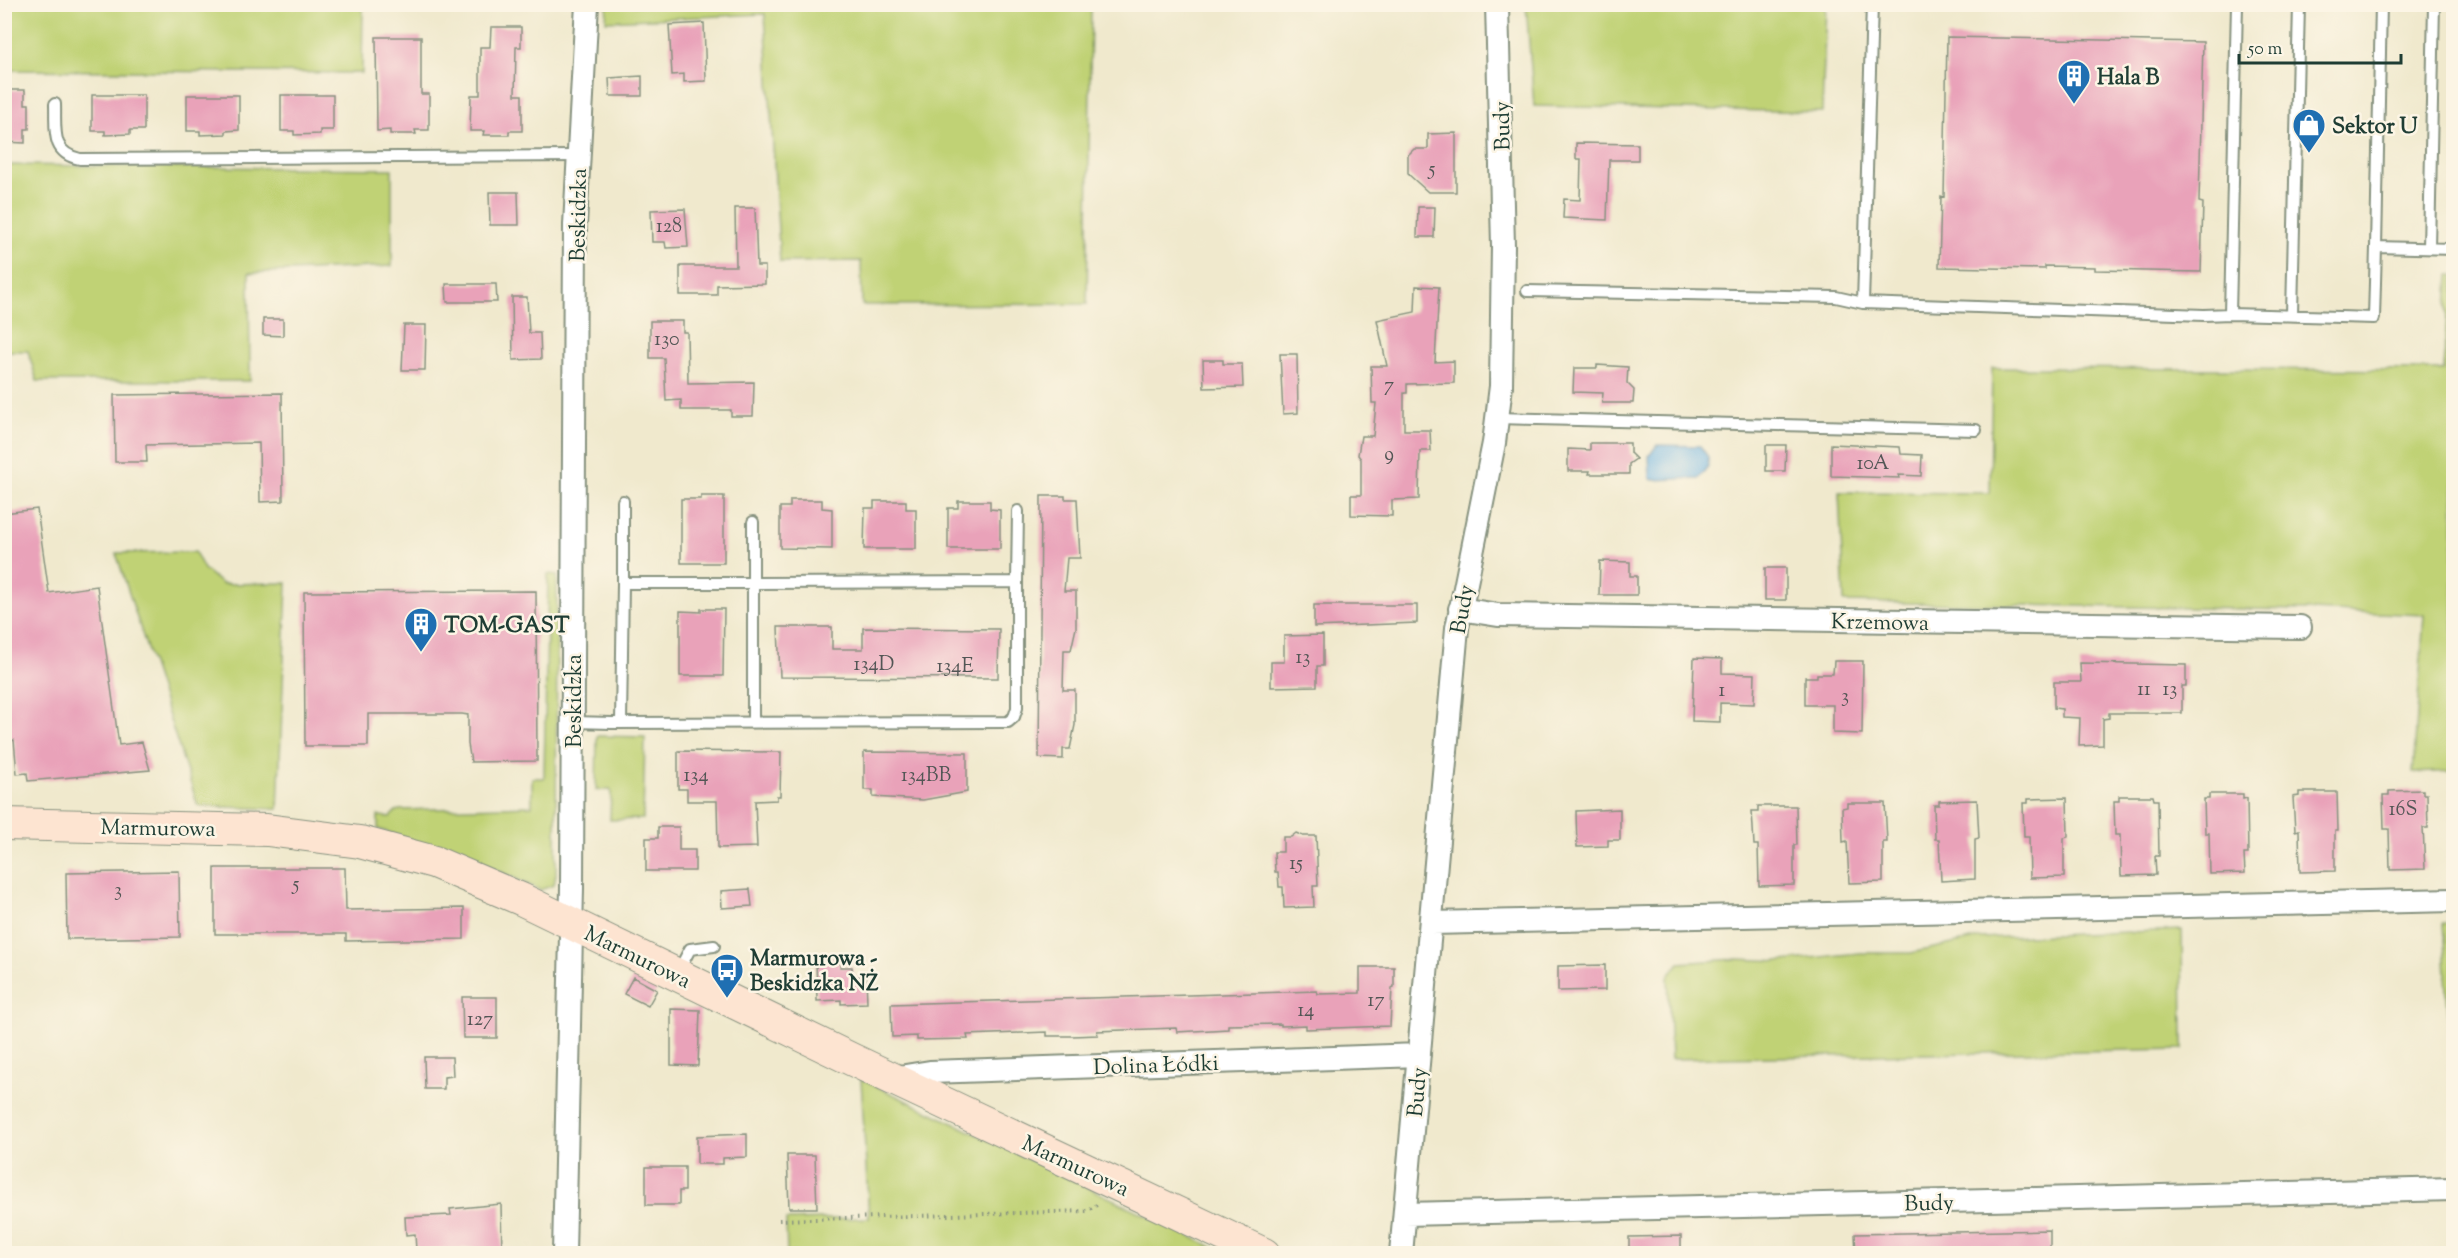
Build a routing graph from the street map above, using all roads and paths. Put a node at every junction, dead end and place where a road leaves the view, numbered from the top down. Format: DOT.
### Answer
graph roads {
  1 [pos="587,4"];
  2 [pos="1497,4"];
  3 [pos="1872,4"];
  4 [pos="2236,4"];
  5 [pos="2299,4"];
  6 [pos="2381,4"];
  7 [pos="2434,4"];
  8 [pos="55,104"];
  9 [pos="578,156"];
  10 [pos="2376,247"];
  11 [pos="2429,248"];
  12 [pos="2454,249"];
  13 [pos="1527,291"];
  14 [pos="1863,303"];
  15 [pos="2230,314"];
  16 [pos="2292,315"];
  17 [pos="1498,418"];
  18 [pos="1976,430"];
  19 [pos="623,501"];
  20 [pos="1018,511"];
  21 [pos="753,522"];
  22 [pos="1017,582"];
  23 [pos="623,583"];
  24 [pos="753,583"];
  25 [pos="1460,609"];
  26 [pos="2300,627"];
  27 [pos="573,722"];
  28 [pos="753,722"];
  29 [pos="621,723"];
  30 [pos="4,824"];
  31 [pos="2454,900"];
  32 [pos="570,922"];
  33 [pos="1431,923"];
  34 [pos="714,946"];
  35 [pos="677,975"];
  36 [pos="1419,1055"];
  37 [pos="893,1078"];
  38 [pos="1115,1183"];
  39 [pos="2454,1190"];
  40 [pos="1405,1214"];
  41 [pos="779,1220"];
  42 [pos="564,1254"];
  43 [pos="1264,1254"];
  44 [pos="1401,1254"];
  1 -- 9 [label="street, Beskidzka"];
  2 -- 17 [label="street, Budy"];
  3 -- 14 [label="lane"];
  4 -- 15 [label="lane"];
  5 -- 16 [label="lane"];
  6 -- 10 [label="lane"];
  7 -- 11 [label="lane"];
  8 -- 9 [label="lane"];
  9 -- 27 [label="street, Beskidzka"];
  10 -- 11 [label="lane"];
  10 -- 16 [label="lane"];
  11 -- 12 [label="lane"];
  13 -- 14 [label="lane"];
  14 -- 15 [label="lane"];
  15 -- 16 [label="lane"];
  17 -- 18 [label="lane"];
  17 -- 25 [label="street, Budy"];
  19 -- 23 [label="lane"];
  20 -- 22 [label="lane"];
  21 -- 24 [label="lane"];
  22 -- 24 [label="lane"];
  22 -- 28 [label="lane"];
  23 -- 24 [label="lane"];
  23 -- 29 [label="lane"];
  24 -- 28 [label="lane"];
  25 -- 26 [label="street, Krzemowa"];
  25 -- 33 [label="street, Budy"];
  27 -- 29 [label="lane"];
  27 -- 32 [label="street, Beskidzka"];
  28 -- 29 [label="lane"];
  30 -- 32 [label="street, Marmurowa"];
  31 -- 33 [label="street"];
  32 -- 35 [label="street, Marmurowa"];
  32 -- 42 [label="street, Beskidzka"];
  33 -- 36 [label="street, Budy"];
  34 -- 35 [label="lane"];
  35 -- 37 [label="street, Marmurowa"];
  36 -- 37 [label="street, Dolina Łódki"];
  36 -- 40 [label="street, Budy"];
  37 -- 38 [label="street, Marmurowa"];
  38 -- 41 [label="path"];
  38 -- 43 [label="street, Marmurowa"];
  39 -- 40 [label="street, Budy"];
  40 -- 44 [label="street, Budy"];
}
